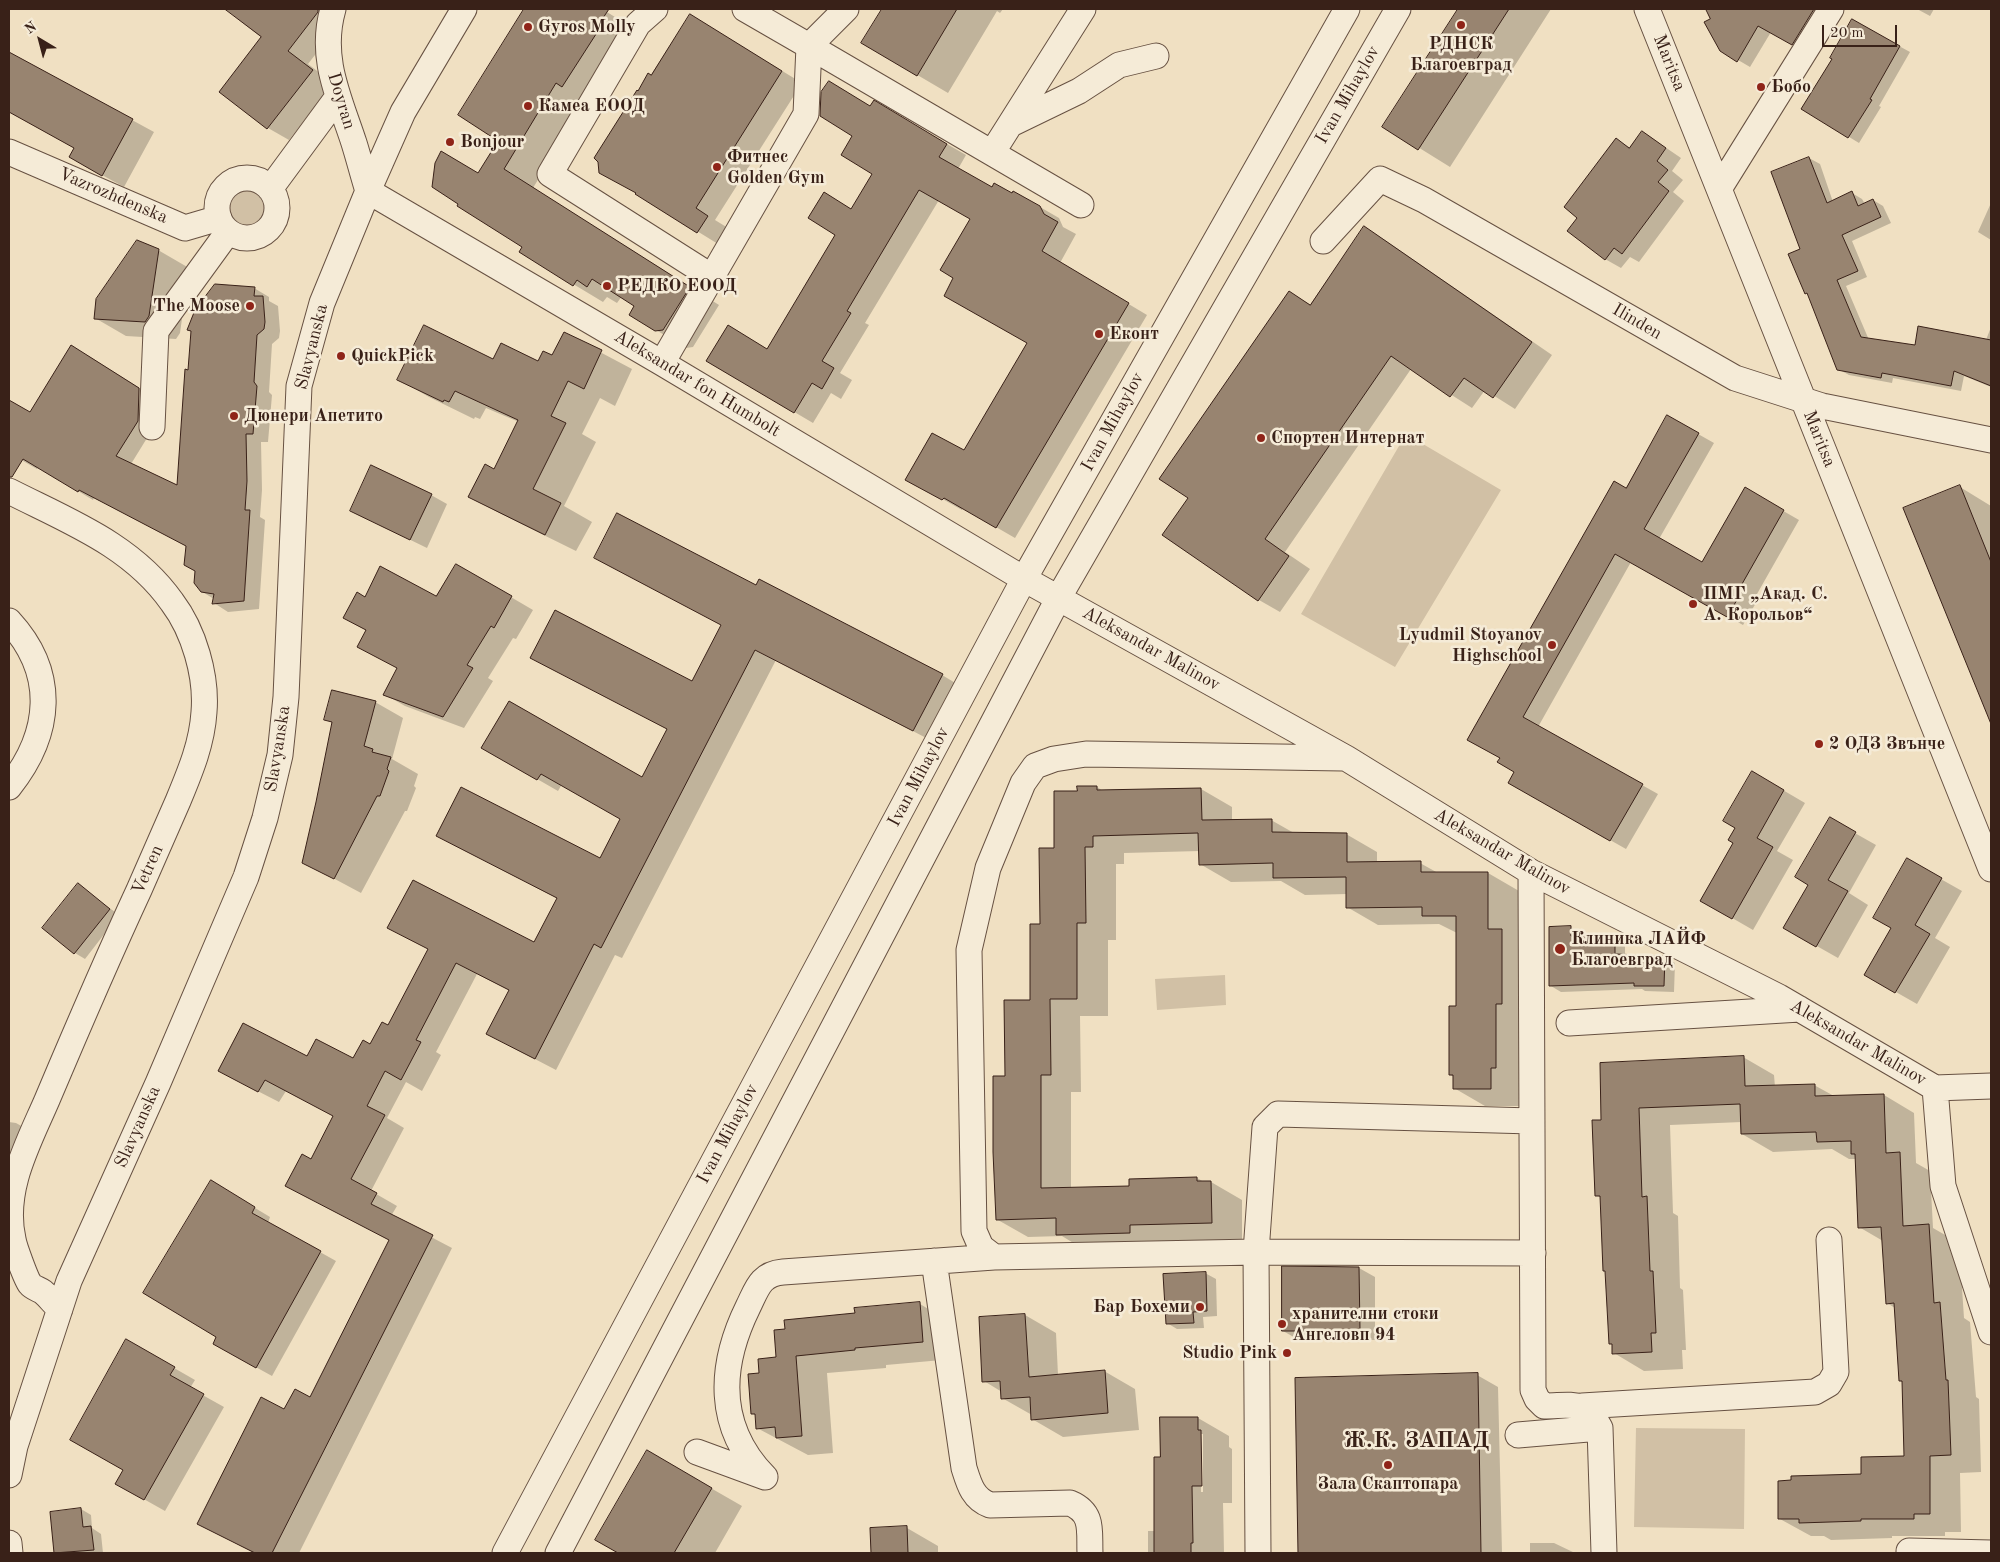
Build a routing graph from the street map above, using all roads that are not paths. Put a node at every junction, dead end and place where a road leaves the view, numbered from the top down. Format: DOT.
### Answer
graph roads {
  1 [pos="333,9"];
  2 [pos="464,9"];
  3 [pos="655,9"];
  4 [pos="745,9"];
  5 [pos="846,9"];
  6 [pos="1083,9"];
  7 [pos="1347,9"];
  8 [pos="1398,9"];
  9 [pos="1647,9"];
  10 [pos="1831,9"];
  11 [pos="809,46"];
  12 [pos="1156,56"];
  13 [pos="337,98"];
  14 [pos="1013,123"];
  15 [pos="9,152"];
  16 [pos="992,153"];
  17 [pos="270,189"];
  18 [pos="1720,189"];
  19 [pos="368,191"];
  20 [pos="1081,205"];
  21 [pos="224,225"];
  22 [pos="1323,241"];
  23 [pos="712,277"];
  24 [pos="662,363"];
  25 [pos="1803,399"];
  26 [pos="152,427"];
  27 [pos="1991,440"];
  28 [pos="9,492"];
  29 [pos="1024,580"];
  30 [pos="1059,598"];
  31 [pos="9,621"];
  32 [pos="1346,758"];
  33 [pos="9,786"];
  34 [pos="1991,869"];
  35 [pos="1531,872"];
  36 [pos="1800,1009"];
  37 [pos="1569,1023"];
  38 [pos="1991,1086"];
  39 [pos="1935,1088"];
  40 [pos="1532,1121"];
  41 [pos="11,1240"];
  42 [pos="1829,1240"];
  43 [pos="1256,1252"];
  44 [pos="1533,1253"];
  45 [pos="994,1257"];
  46 [pos="934,1261"];
  47 [pos="60,1309"];
  48 [pos="1991,1332"];
  49 [pos="1582,1406"];
  50 [pos="1600,1428"];
  51 [pos="1518,1435"];
  52 [pos="697,1452"];
  53 [pos="9,1475"];
  54 [pos="9,1543"];
  55 [pos="10,1553"];
  56 [pos="505,1553"];
  57 [pos="558,1553"];
  58 [pos="1090,1553"];
  59 [pos="1258,1553"];
  60 [pos="1604,1553"];
  61 [pos="1909,1553"];
  62 [pos="1991,1553"];
  1 -- 13 [label="street, Doyran"];
  2 -- 19 [label="street, Slavyanska"];
  3 -- 23 [label="street"];
  4 -- 11 [label="street"];
  5 -- 11 [label="street"];
  6 -- 14 [label="street"];
  7 -- 29 [label="street, Ivan Mihaylov"];
  8 -- 30 [label="street, Ivan Mihaylov"];
  9 -- 18 [label="street, Maritsa"];
  10 -- 18 [label="street"];
  11 -- 16 [label="street"];
  11 -- 23 [label="street"];
  12 -- 14 [label="street"];
  13 -- 17 [label="street"];
  13 -- 19 [label="street, Doyran"];
  14 -- 16 [label="street"];
  15 -- 21 [label="street, Vazrozhdenska"];
  16 -- 20 [label="street"];
  17 -- 21 [label="street"];
  17 -- 21 [label="street"];
  18 -- 25 [label="street, Maritsa"];
  19 -- 24 [label="street, Aleksandar fon Humbolt"];
  19 -- 47 [label="street, Slavyanska"];
  21 -- 26 [label="street"];
  22 -- 25 [label="street, Ilinden"];
  23 -- 24 [label="street"];
  24 -- 29 [label="street, Aleksandar fon Humbolt"];
  25 -- 27 [label="street, Ilinden"];
  25 -- 34 [label="street, Maritsa"];
  28 -- 41 [label="street, Vetren"];
  29 -- 30 [label="street, Aleksandar Malinov"];
  29 -- 56 [label="street, Ivan Mihaylov"];
  30 -- 32 [label="street, Aleksandar Malinov"];
  30 -- 57 [label="street, Ivan Mihaylov"];
  31 -- 33 [label="street"];
  32 -- 35 [label="street, Aleksandar Malinov"];
  32 -- 45 [label="street"];
  35 -- 36 [label="street, Aleksandar Malinov"];
  35 -- 40 [label="street"];
  36 -- 37 [label="street"];
  36 -- 39 [label="street, Aleksandar Malinov"];
  38 -- 39 [label="street, Aleksandar Malinov"];
  39 -- 48 [label="street"];
  40 -- 43 [label="street"];
  40 -- 44 [label="street"];
  41 -- 47 [label="street, Vetren"];
  42 -- 49 [label="street"];
  43 -- 44 [label="street"];
  43 -- 45 [label="street"];
  43 -- 59 [label="street"];
  44 -- 49 [label="street"];
  45 -- 46 [label="street"];
  46 -- 52 [label="street"];
  46 -- 58 [label="street"];
  47 -- 53 [label="street, Slavyanska"];
  49 -- 50 [label="street"];
  50 -- 51 [label="street"];
  50 -- 60 [label="street"];
  54 -- 55 [label="street"];
  61 -- 62 [label="street"];
}
